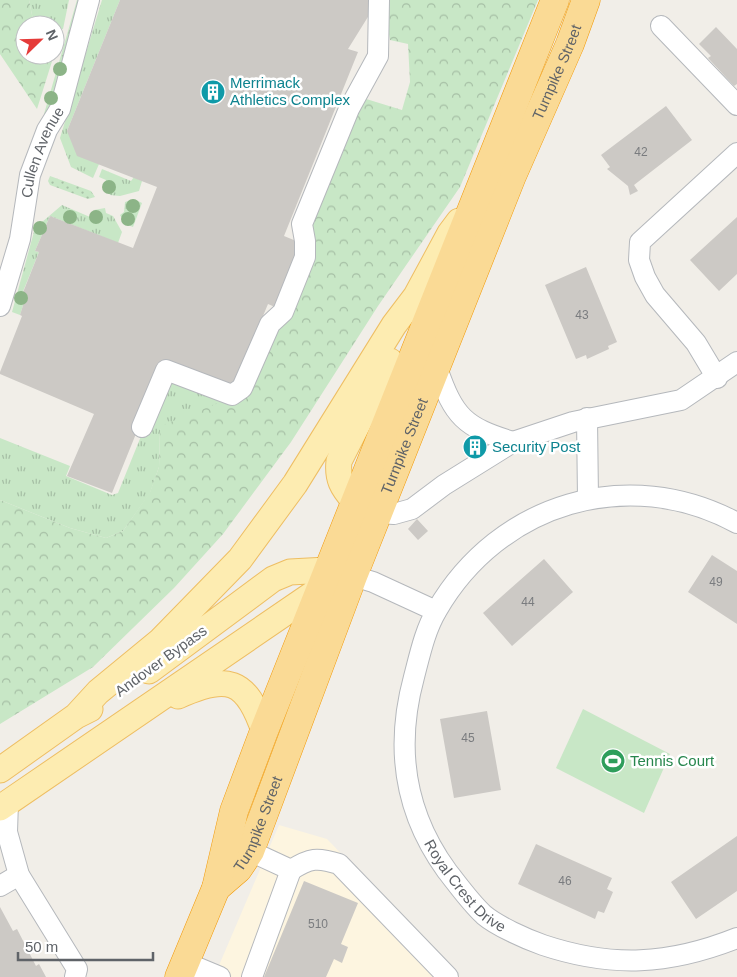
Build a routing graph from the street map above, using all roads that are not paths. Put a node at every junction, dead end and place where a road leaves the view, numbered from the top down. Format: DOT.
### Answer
graph roads {
  1 [pos="89,0"];
  2 [pos="379,0"];
  3 [pos="555,0"];
  4 [pos="586,0"];
  5 [pos="661,26"];
  6 [pos="737,105"];
  7 [pos="737,152"];
  8 [pos="474,204"];
  9 [pos="416,296"];
  10 [pos="0,306"];
  11 [pos="737,362"];
  12 [pos="437,368"];
  13 [pos="717,378"];
  14 [pos="587,418"];
  15 [pos="142,427"];
  16 [pos="513,442"];
  17 [pos="588,499"];
  18 [pos="354,501"];
  19 [pos="379,513"];
  20 [pos="737,523"];
  21 [pos="333,578"];
  22 [pos="436,611"];
  23 [pos="76,716"];
  24 [pos="134,716"];
  25 [pos="264,731"];
  26 [pos="0,770"];
  27 [pos="4,805"];
  28 [pos="250,851"];
  29 [pos="291,870"];
  30 [pos="20,875"];
  31 [pos="0,886"];
  32 [pos="216,888"];
  33 [pos="737,938"];
  34 [pos="182,970"];
  35 [pos="75,977"];
  36 [pos="220,977"];
  37 [pos="252,977"];
  38 [pos="448,977"];
  1 -- 10 [label="street, Cullen Avenue"];
  2 -- 15 [label="street"];
  3 -- 8 [label="highway, Turnpike Street"];
  4 -- 12 [label="highway, Turnpike Street"];
  5 -- 6 [label="street"];
  7 -- 13 [label="street"];
  8 -- 9 [label="main road"];
  8 -- 18 [label="highway, Turnpike Street"];
  9 -- 18 [label="main road"];
  9 -- 23 [label="main road"];
  11 -- 13 [label="street"];
  12 -- 16 [label="street"];
  12 -- 19 [label="highway, Turnpike Street"];
  13 -- 14 [label="street"];
  14 -- 16 [label="street"];
  14 -- 17 [label="street"];
  16 -- 19 [label="street"];
  17 -- 20 [label="street, Royal Crest Drive"];
  17 -- 22 [label="street, Royal Crest Drive"];
  18 -- 19 [label="highway"];
  18 -- 21 [label="highway, Turnpike Street"];
  19 -- 21 [label="highway, Turnpike Street"];
  21 -- 22 [label="street"];
  21 -- 23 [label="main road, Andover Bypass"];
  21 -- 24 [label="main road, Andover Bypass"];
  21 -- 25 [label="highway, Turnpike Street"];
  21 -- 28 [label="highway, Turnpike Street"];
  22 -- 33 [label="street, Royal Crest Drive"];
  23 -- 26 [label="main road, Andover Bypass"];
  24 -- 25 [label="main road"];
  24 -- 27 [label="main road, Andover Bypass"];
  25 -- 32 [label="highway, Turnpike Street"];
  27 -- 30 [label="street"];
  28 -- 29 [label="street"];
  28 -- 32 [label="highway, Turnpike Street"];
  29 -- 37 [label="street"];
  29 -- 38 [label="street"];
  30 -- 31 [label="street"];
  30 -- 35 [label="street"];
  32 -- 34 [label="highway, Turnpike Street"];
  34 -- 36 [label="street"];
}
